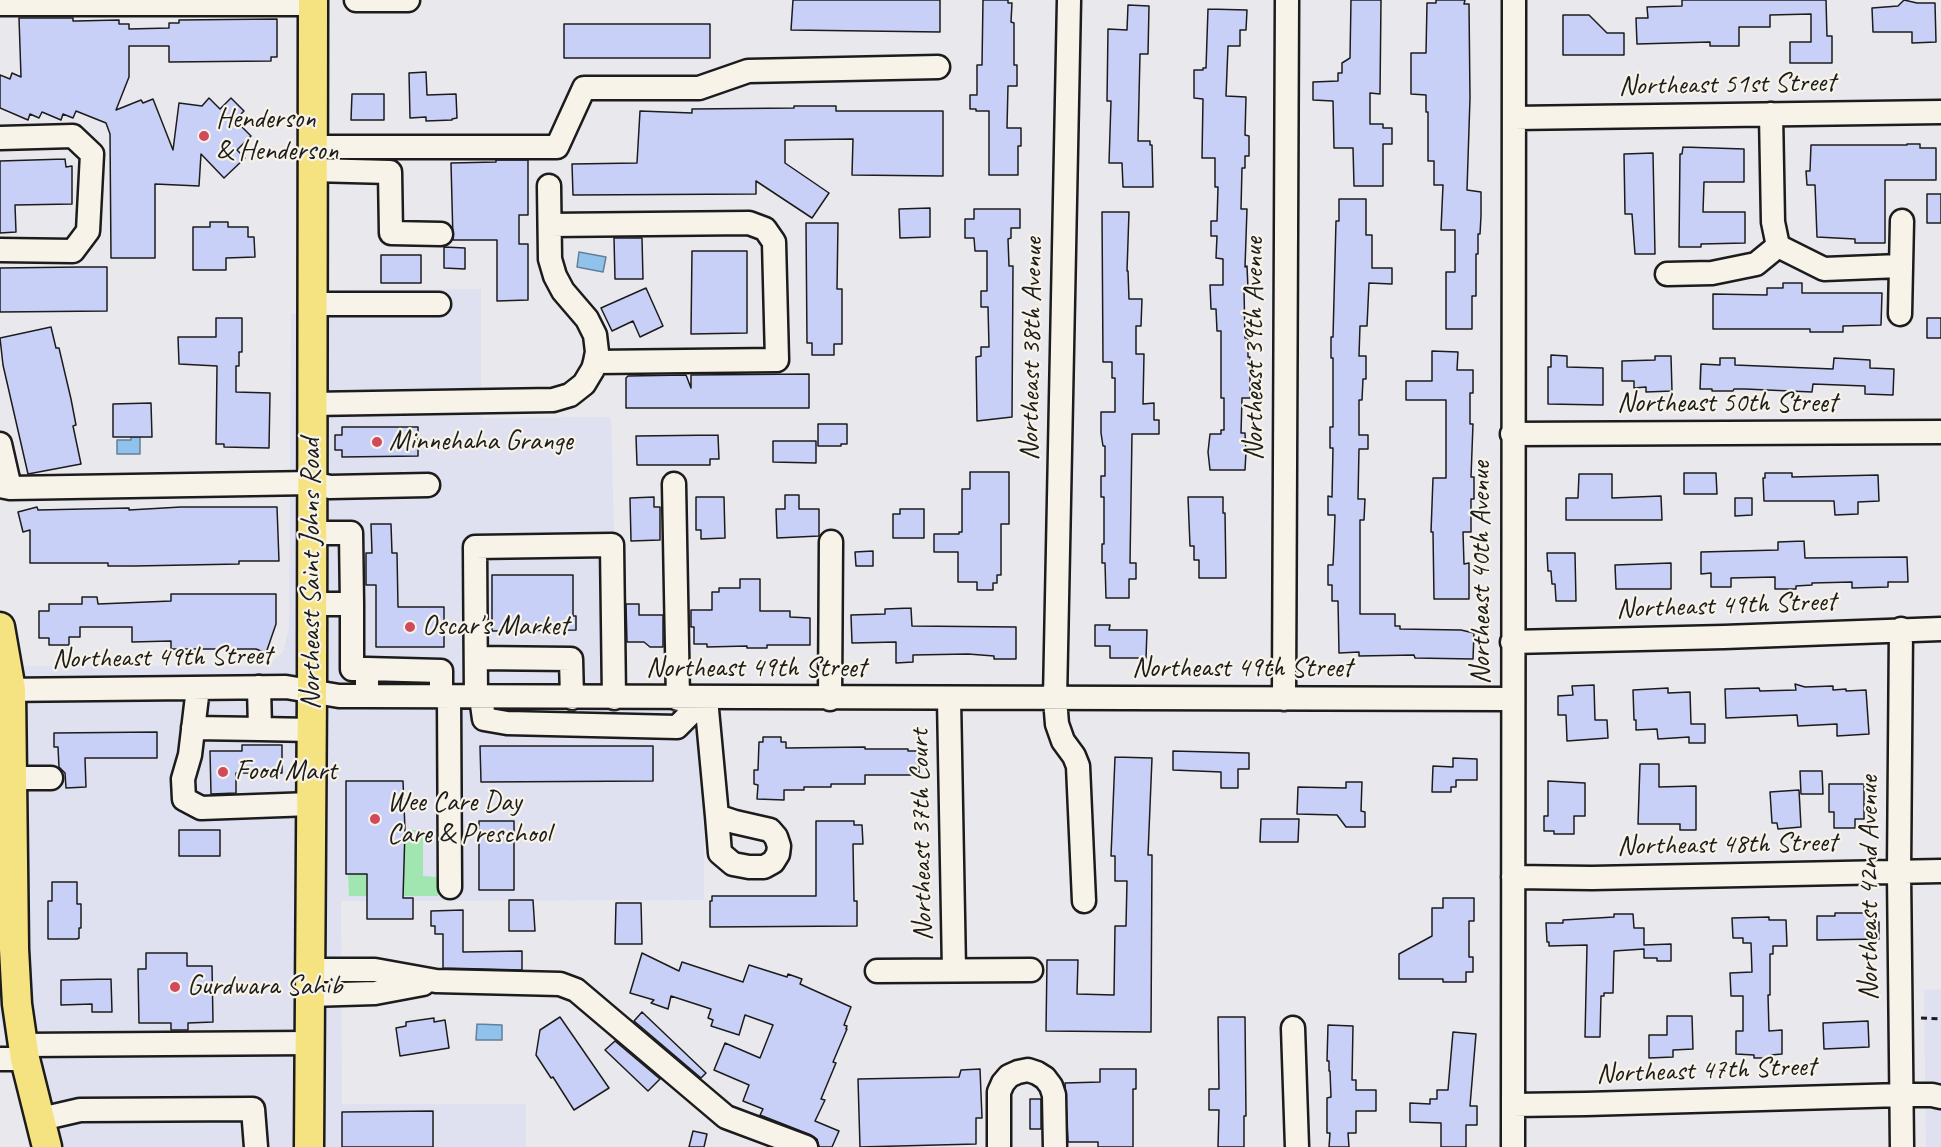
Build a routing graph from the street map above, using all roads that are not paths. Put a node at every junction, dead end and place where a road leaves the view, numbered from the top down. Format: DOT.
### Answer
graph roads {
  1 [pos="356,0"];
  2 [pos="408,0"];
  3 [pos="1069,0"];
  4 [pos="1287,0"];
  5 [pos="1514,0"];
  6 [pos="313,2"];
  7 [pos="0,4"];
  8 [pos="938,67"];
  9 [pos="1941,112"];
  10 [pos="1771,114"];
  11 [pos="1514,118"];
  12 [pos="0,138"];
  13 [pos="312,158"];
  14 [pos="549,186"];
  15 [pos="1902,221"];
  16 [pos="550,225"];
  17 [pos="441,234"];
  18 [pos="1778,246"];
  19 [pos="0,250"];
  20 [pos="1900,266"];
  21 [pos="1667,274"];
  22 [pos="312,304"];
  23 [pos="439,304"];
  24 [pos="1900,314"];
  25 [pos="595,362"];
  26 [pos="312,404"];
  27 [pos="1941,432"];
  28 [pos="1512,434"];
  29 [pos="0,444"];
  30 [pos="312,483"];
  31 [pos="674,484"];
  32 [pos="428,485"];
  33 [pos="5,487"];
  34 [pos="312,533"];
  35 [pos="831,542"];
  36 [pos="312,604"];
  37 [pos="352,604"];
  38 [pos="0,627"];
  39 [pos="1901,629"];
  40 [pos="1941,629"];
  41 [pos="1512,642"];
  42 [pos="476,658"];
  43 [pos="368,669"];
  44 [pos="259,687"];
  45 [pos="198,688"];
  46 [pos="5,690"];
  47 [pos="312,692"];
  48 [pos="367,696"];
  49 [pos="445,697"];
  50 [pos="479,697"];
  51 [pos="572,698"];
  52 [pos="614,698"];
  53 [pos="691,699"];
  54 [pos="830,699"];
  55 [pos="949,699"];
  56 [pos="1055,699"];
  57 [pos="1284,699"];
  58 [pos="1512,699"];
  59 [pos="193,728"];
  60 [pos="260,729"];
  61 [pos="312,730"];
  62 [pos="13,778"];
  63 [pos="51,778"];
  64 [pos="311,804"];
  65 [pos="717,816"];
  66 [pos="1941,871"];
  67 [pos="1899,873"];
  68 [pos="1513,877"];
  69 [pos="450,887"];
  70 [pos="1084,901"];
  71 [pos="954,970"];
  72 [pos="1031,970"];
  73 [pos="877,971"];
  74 [pos="309,982"];
  75 [pos="1293,1028"];
  76 [pos="309,1043"];
  77 [pos="16,1054"];
  78 [pos="1902,1095"];
  79 [pos="1941,1097"];
  80 [pos="1513,1105"];
  81 [pos="41,1119"];
  82 [pos="47,1147"];
  83 [pos="256,1147"];
  84 [pos="309,1147"];
  85 [pos="806,1147"];
  86 [pos="999,1147"];
  87 [pos="1055,1147"];
  88 [pos="1297,1147"];
  89 [pos="1513,1147"];
  90 [pos="1902,1147"];
  1 -- 2 [label="street"];
  3 -- 56 [label="street, Northeast 38th Avenue"];
  4 -- 57 [label="street, Northeast 39th Avenue"];
  5 -- 11 [label="street, Northeast 40th Avenue"];
  6 -- 7 [label="street"];
  6 -- 13 [label="main road, Northeast Saint Johns Road"];
  8 -- 13 [label="street"];
  9 -- 10 [label="street, Northeast 51st Street"];
  10 -- 11 [label="street, Northeast 51st Street"];
  10 -- 18 [label="street"];
  11 -- 28 [label="street, Northeast 40th Avenue"];
  12 -- 19 [label="street"];
  13 -- 17 [label="street"];
  13 -- 22 [label="main road, Northeast Saint Johns Road"];
  14 -- 16 [label="street"];
  15 -- 20 [label="street"];
  16 -- 25 [label="street"];
  16 -- 25 [label="street"];
  18 -- 20 [label="street"];
  18 -- 21 [label="street"];
  20 -- 24 [label="street"];
  22 -- 23 [label="street"];
  22 -- 26 [label="main road, Northeast Saint Johns Road"];
  25 -- 26 [label="street"];
  26 -- 30 [label="main road, Northeast Saint Johns Road"];
  27 -- 28 [label="street, Northeast 50th Street"];
  28 -- 41 [label="street, Northeast 40th Avenue"];
  29 -- 33 [label="street"];
  30 -- 32 [label="street"];
  30 -- 33 [label="street"];
  30 -- 34 [label="main road, Northeast Saint Johns Road"];
  31 -- 53 [label="street"];
  34 -- 36 [label="main road, Northeast Saint Johns Road"];
  34 -- 37 [label="street"];
  35 -- 54 [label="street"];
  36 -- 37 [label="street"];
  36 -- 47 [label="main road, Northeast Saint Johns Road"];
  37 -- 43 [label="street"];
  38 -- 46 [label="main road"];
  39 -- 40 [label="street, Northeast 49th Street"];
  39 -- 41 [label="street, Northeast 49th Street"];
  39 -- 67 [label="street, Northeast 42nd Avenue"];
  41 -- 58 [label="street, Northeast 40th Avenue"];
  42 -- 50 [label="street"];
  42 -- 51 [label="street"];
  42 -- 52 [label="street"];
  43 -- 48 [label="street"];
  43 -- 49 [label="street"];
  44 -- 45 [label="street, Northeast 49th Street"];
  44 -- 47 [label="street, Northeast 49th Street"];
  44 -- 60 [label="street"];
  45 -- 46 [label="street, Northeast 49th Street"];
  45 -- 59 [label="street"];
  46 -- 62 [label="main road"];
  47 -- 48 [label="street, Northeast 49th Street"];
  47 -- 61 [label="main road, Northeast Saint Johns Road"];
  48 -- 49 [label="street, Northeast 49th Street"];
  49 -- 50 [label="street, Northeast 49th Street"];
  49 -- 69 [label="street"];
  50 -- 51 [label="street, Northeast 49th Street"];
  50 -- 53 [label="street"];
  51 -- 52 [label="street, Northeast 49th Street"];
  52 -- 53 [label="street, Northeast 49th Street"];
  53 -- 54 [label="street, Northeast 49th Street"];
  53 -- 65 [label="street"];
  54 -- 55 [label="street, Northeast 49th Street"];
  55 -- 56 [label="street, Northeast 49th Street"];
  55 -- 71 [label="street, Northeast 37th Court"];
  56 -- 57 [label="street, Northeast 49th Street"];
  56 -- 70 [label="street, Northeast 38th Avenue"];
  57 -- 58 [label="street, Northeast 49th Street"];
  58 -- 68 [label="street, Northeast 40th Avenue"];
  59 -- 60 [label="street"];
  59 -- 64 [label="street"];
  60 -- 61 [label="street"];
  61 -- 64 [label="main road, Northeast Saint Johns Road"];
  62 -- 63 [label="street"];
  62 -- 77 [label="main road"];
  64 -- 74 [label="main road, Northeast Saint Johns Road"];
  66 -- 67 [label="street, Northeast 48th Street"];
  67 -- 68 [label="street, Northeast 48th Street"];
  67 -- 78 [label="street, Northeast 42nd Avenue"];
  68 -- 80 [label="street, Northeast 40th Avenue"];
  71 -- 72 [label="street, Northeast 37th Court"];
  71 -- 73 [label="street, Northeast 37th Court"];
  74 -- 76 [label="main road, Northeast Saint Johns Road"];
  74 -- 85 [label="street"];
  75 -- 88 [label="street"];
  76 -- 77 [label="street"];
  76 -- 84 [label="main road, Northeast Saint Johns Road"];
  77 -- 81 [label="main road"];
  78 -- 79 [label="street, Northeast 47th Street"];
  78 -- 80 [label="street, Northeast 47th Street"];
  78 -- 90 [label="street, Northeast 42nd Avenue"];
  80 -- 89 [label="street, Northeast 40th Avenue"];
  81 -- 82 [label="main road"];
  81 -- 83 [label="street"];
  86 -- 87 [label="street"];
}
